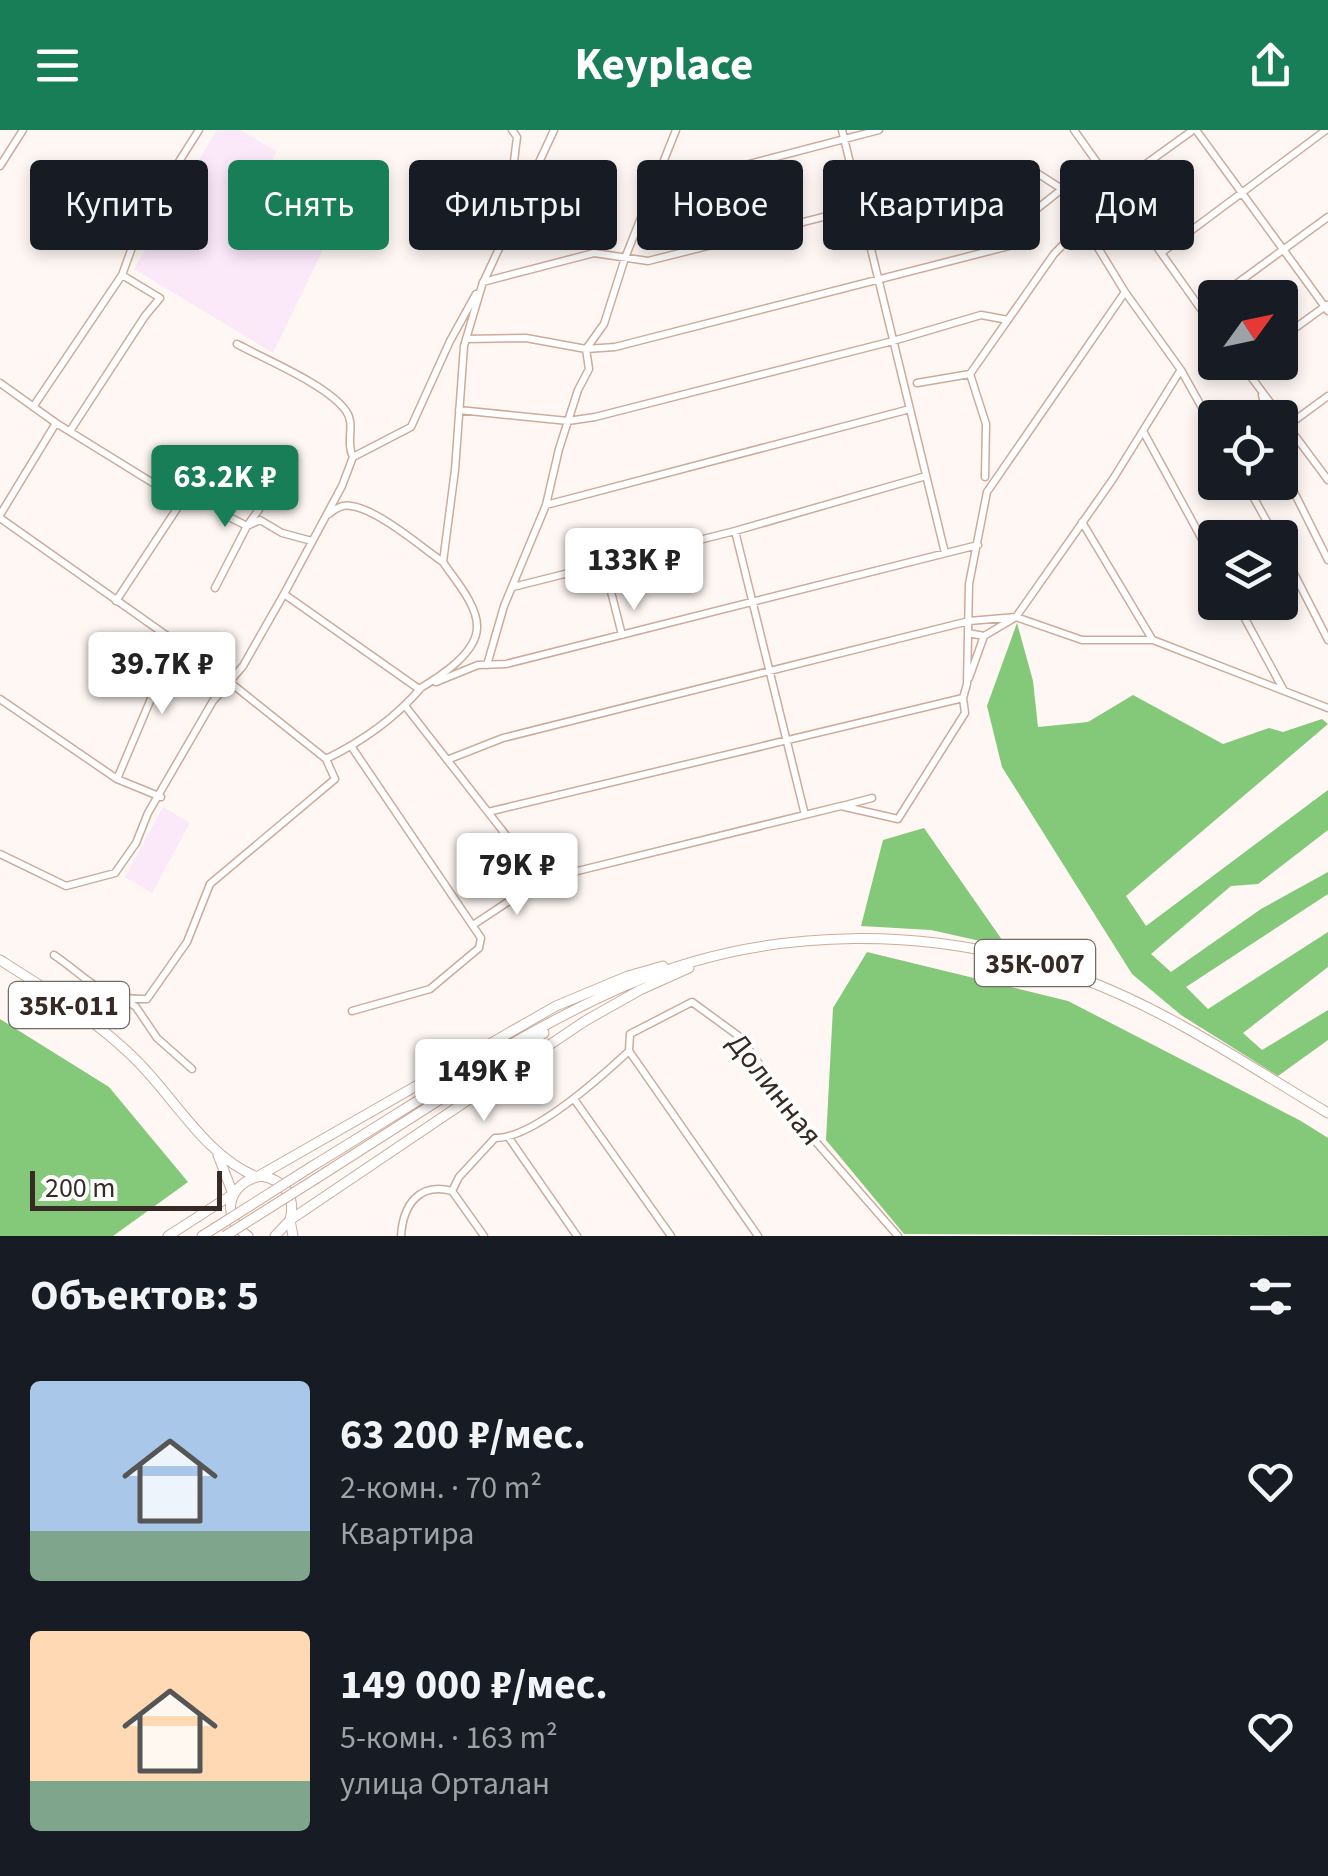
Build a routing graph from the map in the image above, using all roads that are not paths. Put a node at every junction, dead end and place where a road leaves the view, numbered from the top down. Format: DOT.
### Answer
graph roads {
  1 [pos="23,130"];
  2 [pos="198,130"];
  3 [pos="512,130"];
  4 [pos="554,130"];
  5 [pos="676,130"];
  6 [pos="842,130"];
  7 [pos="879,130"];
  8 [pos="1074,130"];
  9 [pos="1195,130"];
  10 [pos="1326,130"];
  11 [pos="844,139"];
  12 [pos="514,160"];
  13 [pos="540,160"];
  14 [pos="764,160"];
  15 [pos="849,160"];
  16 [pos="1095,160"];
  17 [pos="1152,160"];
  18 [pos="0,166"];
  19 [pos="1060,191"];
  20 [pos="1244,192"];
  21 [pos="1328,216"];
  22 [pos="823,218"];
  23 [pos="1060,248"];
  24 [pos="1284,248"];
  25 [pos="497,250"];
  26 [pos="871,250"];
  27 [pos="1100,250"];
  28 [pos="1159,250"];
  29 [pos="1161,253"];
  30 [pos="625,258"];
  31 [pos="122,275"];
  32 [pos="878,278"];
  33 [pos="1240,280"];
  34 [pos="483,282"];
  35 [pos="1125,292"];
  36 [pos="1198,305"];
  37 [pos="1327,308"];
  38 [pos="1008,320"];
  39 [pos="1298,327"];
  40 [pos="466,339"];
  41 [pos="894,341"];
  42 [pos="237,344"];
  43 [pos="586,348"];
  44 [pos="1181,370"];
  45 [pos="970,374"];
  46 [pos="1254,380"];
  47 [pos="0,383"];
  48 [pos="917,384"];
  49 [pos="1261,391"];
  50 [pos="1328,396"];
  51 [pos="1198,400"];
  52 [pos="1263,400"];
  53 [pos="1268,400"];
  54 [pos="33,407"];
  55 [pos="459,410"];
  56 [pos="910,410"];
  57 [pos="1298,418"];
  58 [pos="568,421"];
  59 [pos="56,422"];
  60 [pos="1144,430"];
  61 [pos="70,431"];
  62 [pos="1298,440"];
  63 [pos="352,456"];
  64 [pos="207,476"];
  65 [pos="926,476"];
  66 [pos="984,477"];
  67 [pos="1328,480"];
  68 [pos="270,494"];
  69 [pos="182,500"];
  70 [pos="1298,500"];
  71 [pos="546,505"];
  72 [pos="220,506"];
  73 [pos="0,516"];
  74 [pos="326,517"];
  75 [pos="1082,522"];
  76 [pos="247,526"];
  77 [pos="735,531"];
  78 [pos="1198,531"];
  79 [pos="312,541"];
  80 [pos="978,545"];
  81 [pos="945,553"];
  82 [pos="1328,560"];
  83 [pos="443,562"];
  84 [pos="604,564"];
  85 [pos="1298,581"];
  86 [pos="512,587"];
  87 [pos="215,588"];
  88 [pos="284,594"];
  89 [pos="116,601"];
  90 [pos="752,602"];
  91 [pos="1016,617"];
  92 [pos="1246,620"];
  93 [pos="968,621"];
  94 [pos="968,633"];
  95 [pos="622,634"];
  96 [pos="984,636"];
  97 [pos="1153,640"];
  98 [pos="1328,640"];
  99 [pos="175,642"];
  100 [pos="486,664"];
  101 [pos="769,671"];
  102 [pos="228,681"];
  103 [pos="419,690"];
  104 [pos="1284,690"];
  105 [pos="963,698"];
  106 [pos="0,700"];
  107 [pos="406,708"];
  108 [pos="1328,708"];
  109 [pos="786,742"];
  110 [pos="351,746"];
  111 [pos="326,759"];
  112 [pos="446,760"];
  113 [pos="117,779"];
  114 [pos="160,798"];
  115 [pos="872,798"];
  116 [pos="841,806"];
  117 [pos="488,812"];
  118 [pos="804,816"];
  119 [pos="0,854"];
  120 [pos="542,880"];
  121 [pos="473,925"];
  122 [pos="54,955"];
  123 [pos="710,958"];
  124 [pos="0,960"];
  125 [pos="126,1000"];
  126 [pos="352,1011"];
  127 [pos="571,1014"];
  128 [pos="629,1051"];
  129 [pos="192,1068"];
  130 [pos="574,1099"];
  131 [pos="1328,1113"];
  132 [pos="509,1138"];
  133 [pos="211,1144"];
  134 [pos="257,1176"];
  135 [pos="452,1191"];
  136 [pos="233,1194"];
  137 [pos="290,1220"];
  138 [pos="168,1236"];
  139 [pos="202,1236"];
  140 [pos="226,1236"];
  141 [pos="248,1236"];
  142 [pos="274,1236"];
  143 [pos="293,1236"];
  144 [pos="400,1236"];
  145 [pos="484,1236"];
  146 [pos="577,1236"];
  147 [pos="671,1236"];
  148 [pos="758,1236"];
  149 [pos="898,1236"];
  1 -- 18 [label="street"];
  2 -- 31 [label="street"];
  3 -- 12 [label="street"];
  4 -- 13 [label="street"];
  5 -- 30 [label="street"];
  6 -- 11 [label="street"];
  7 -- 11 [label="street"];
  8 -- 16 [label="street"];
  9 -- 17 [label="street"];
  9 -- 20 [label="street"];
  10 -- 20 [label="street"];
  11 -- 14 [label="street"];
  11 -- 15 [label="street"];
  19 -- 32 [label="street"];
  20 -- 24 [label="street"];
  20 -- 29 [label="street"];
  21 -- 24 [label="street"];
  22 -- 30 [label="street"];
  23 -- 38 [label="street"];
  24 -- 33 [label="street"];
  24 -- 37 [label="street"];
  25 -- 34 [label="street"];
  26 -- 32 [label="street"];
  27 -- 35 [label="street"];
  28 -- 29 [label="street"];
  29 -- 36 [label="street"];
  30 -- 34 [label="street"];
  30 -- 43 [label="street"];
  31 -- 54 [label="street"];
  31 -- 61 [label="street"];
  32 -- 41 [label="street"];
  32 -- 43 [label="street"];
  34 -- 40 [label="street"];
  34 -- 63 [label="street"];
  35 -- 44 [label="street"];
  35 -- 80 [label="street"];
  37 -- 39 [label="street"];
  38 -- 41 [label="street"];
  38 -- 45 [label="street"];
  40 -- 43 [label="street"];
  40 -- 55 [label="street"];
  41 -- 56 [label="street"];
  41 -- 58 [label="street"];
  42 -- 63 [label="street"];
  43 -- 58 [label="street"];
  44 -- 51 [label="street"];
  44 -- 60 [label="street"];
  45 -- 48 [label="street"];
  45 -- 66 [label="street"];
  46 -- 49 [label="street"];
  47 -- 54 [label="street"];
  49 -- 52 [label="street"];
  49 -- 53 [label="street"];
  50 -- 57 [label="street"];
  54 -- 59 [label="street"];
  55 -- 58 [label="street"];
  55 -- 83 [label="street"];
  56 -- 65 [label="street"];
  56 -- 71 [label="street"];
  58 -- 71 [label="street"];
  59 -- 61 [label="street"];
  59 -- 73 [label="street"];
  60 -- 75 [label="street"];
  60 -- 78 [label="street"];
  61 -- 69 [label="street"];
  62 -- 67 [label="street"];
  63 -- 74 [label="street"];
  64 -- 72 [label="street"];
  65 -- 77 [label="street"];
  65 -- 81 [label="street"];
  68 -- 76 [label="street"];
  69 -- 72 [label="street"];
  69 -- 89 [label="street"];
  70 -- 82 [label="street"];
  71 -- 86 [label="street"];
  72 -- 76 [label="street"];
  73 -- 89 [label="street"];
  74 -- 79 [label="street"];
  74 -- 83 [label="street"];
  75 -- 91 [label="street"];
  75 -- 97 [label="street"];
  76 -- 79 [label="street"];
  76 -- 87 [label="street"];
  77 -- 84 [label="street"];
  77 -- 90 [label="street"];
  79 -- 88 [label="street"];
  80 -- 81 [label="street"];
  80 -- 93 [label="street"];
  81 -- 90 [label="street"];
  83 -- 103 [label="street"];
  84 -- 86 [label="street"];
  84 -- 95 [label="street"];
  85 -- 98 [label="street"];
  86 -- 100 [label="street"];
  88 -- 102 [label="street"];
  88 -- 103 [label="street"];
  89 -- 99 [label="street"];
  90 -- 95 [label="street"];
  90 -- 101 [label="street"];
  91 -- 93 [label="street"];
  91 -- 96 [label="street"];
  91 -- 97 [label="street"];
  92 -- 104 [label="street"];
  93 -- 94 [label="street"];
  93 -- 101 [label="street"];
  94 -- 96 [label="street"];
  94 -- 105 [label="street"];
  95 -- 100 [label="street"];
  96 -- 105 [label="street"];
  97 -- 104 [label="street"];
  99 -- 102 [label="street"];
  99 -- 113 [label="street"];
  100 -- 103 [label="street"];
  101 -- 109 [label="street"];
  101 -- 112 [label="street"];
  102 -- 111 [label="street"];
  102 -- 114 [label="street"];
  103 -- 107 [label="street"];
  104 -- 108 [label="street"];
  105 -- 109 [label="street"];
  105 -- 116 [label="street"];
  106 -- 113 [label="street"];
  107 -- 110 [label="street"];
  107 -- 112 [label="street"];
  109 -- 117 [label="street"];
  109 -- 118 [label="street"];
  110 -- 111 [label="street"];
  110 -- 121 [label="street"];
  111 -- 125 [label="street"];
  112 -- 117 [label="street"];
  113 -- 114 [label="street"];
  114 -- 119 [label="street"];
  115 -- 116 [label="street"];
  116 -- 118 [label="street"];
  117 -- 120 [label="street"];
  118 -- 120 [label="street"];
  120 -- 121 [label="street"];
  121 -- 126 [label="street"];
  122 -- 125 [label="street"];
  123 -- 127 [label="main road, 35К-007"];
  123 -- 131 [label="main road, 35К-007"];
  123 -- 134 [label="main road, 35К-007"];
  123 -- 137 [label="main road, 35К-007"];
  124 -- 133 [label="main road, 35К-011"];
  125 -- 129 [label="street"];
  127 -- 139 [label="main road, 35К-007, bridge"];
  127 -- 140 [label="main road, 35К-007, bridge"];
  128 -- 130 [label="street"];
  128 -- 148 [label="street"];
  128 -- 149 [label="street, Долинная"];
  130 -- 132 [label="street"];
  130 -- 147 [label="street"];
  132 -- 135 [label="street"];
  132 -- 146 [label="street"];
  133 -- 134 [label="main road"];
  133 -- 136 [label="main road, 35К-011"];
  134 -- 136 [label="main road"];
  134 -- 137 [label="main road"];
  135 -- 144 [label="street"];
  135 -- 145 [label="street"];
  136 -- 138 [label="main road"];
  136 -- 141 [label="main road"];
  137 -- 142 [label="main road"];
  137 -- 143 [label="main road"];
}
